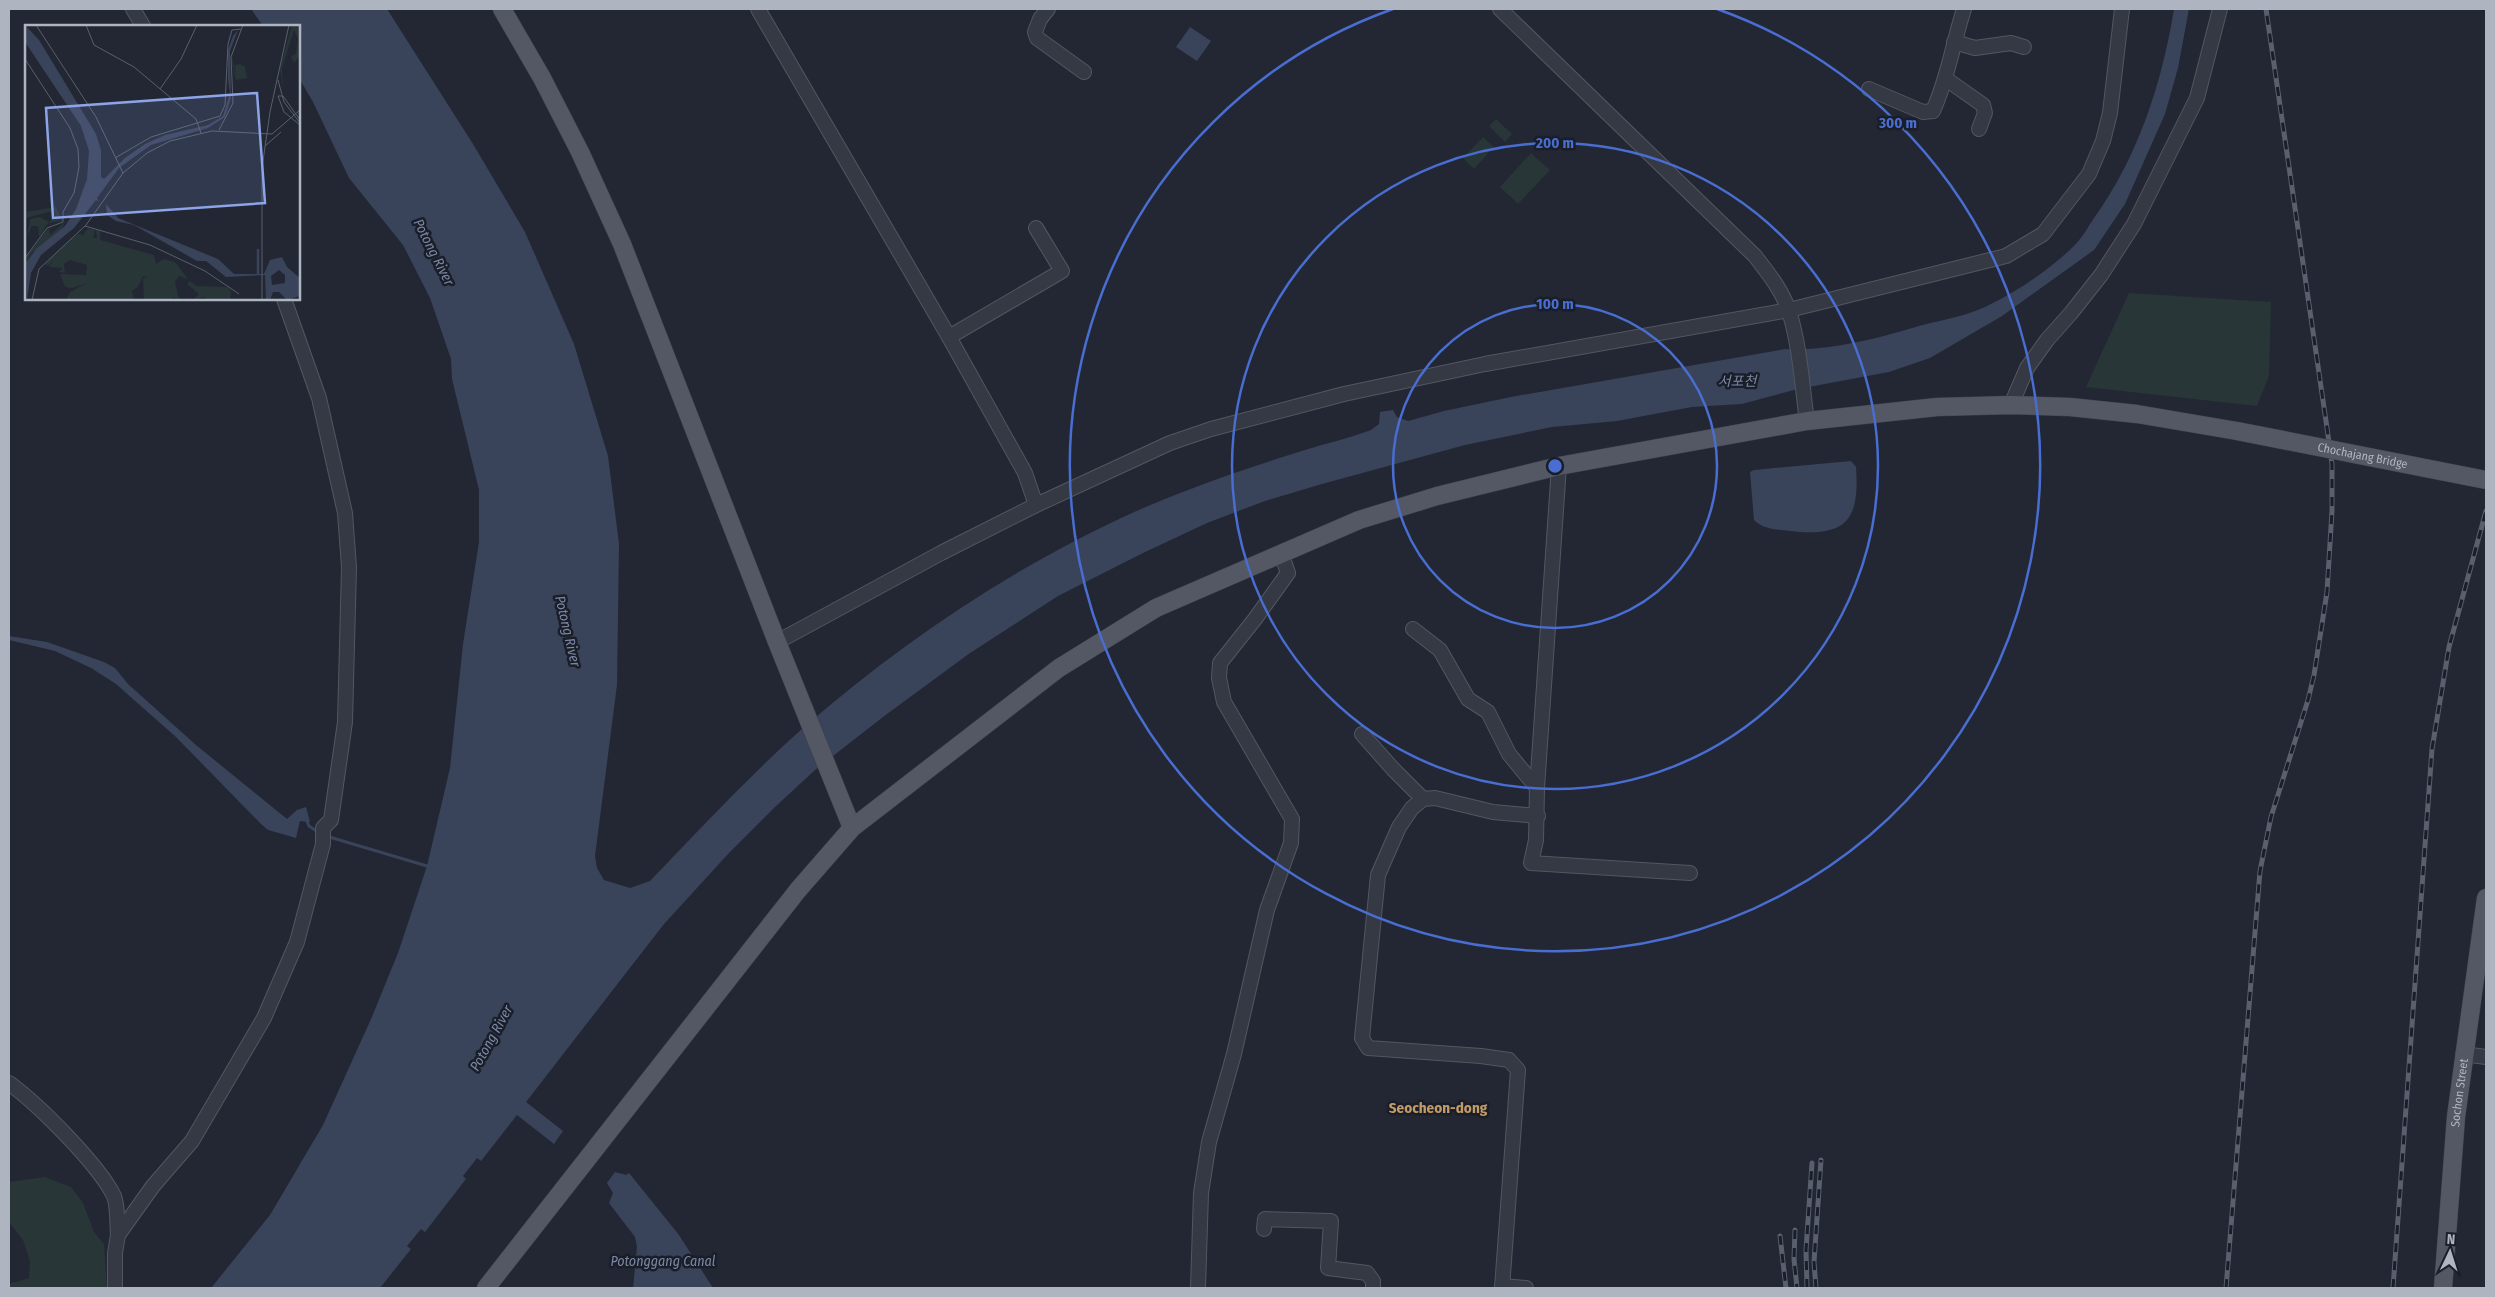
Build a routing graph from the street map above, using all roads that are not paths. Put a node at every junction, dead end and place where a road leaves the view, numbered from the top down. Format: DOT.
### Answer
graph roads {
  1 [pos="133,9"];
  2 [pos="502,9"];
  3 [pos="758,9"];
  4 [pos="1048,9"];
  5 [pos="1500,9"];
  6 [pos="1964,9"];
  7 [pos="2122,9"];
  8 [pos="2220,9"];
  9 [pos="142,25"];
  10 [pos="1954,42"];
  11 [pos="2024,47"];
  12 [pos="1084,72"];
  13 [pos="1946,79"];
  14 [pos="1869,90"];
  15 [pos="1979,129"];
  16 [pos="1036,228"];
  17 [pos="284,300"];
  18 [pos="1789,310"];
  19 [pos="949,337"];
  20 [pos="2011,404"];
  21 [pos="1806,421"];
  22 [pos="1559,466"];
  23 [pos="2486,480"];
  24 [pos="1036,505"];
  25 [pos="1281,553"];
  26 [pos="1413,629"];
  27 [pos="780,650"];
  28 [pos="1362,734"];
  29 [pos="1537,788"];
  30 [pos="1423,800"];
  31 [pos="1538,816"];
  32 [pos="852,828"];
  33 [pos="1690,873"];
  34 [pos="2486,898"];
  35 [pos="2463,1054"];
  36 [pos="2486,1057"];
  37 [pos="9,1083"];
  38 [pos="1264,1229"];
  39 [pos="118,1235"];
  40 [pos="1502,1287"];
  41 [pos="115,1288"];
  42 [pos="486,1288"];
  43 [pos="1198,1288"];
  44 [pos="1373,1288"];
  45 [pos="1526,1288"];
  46 [pos="2443,1288"];
  1 -- 9 [label="street"];
  2 -- 27 [label="main road"];
  3 -- 19 [label="street"];
  4 -- 12 [label="street"];
  5 -- 18 [label="street"];
  6 -- 10 [label="street"];
  7 -- 18 [label="street"];
  8 -- 20 [label="street"];
  10 -- 11 [label="street"];
  10 -- 13 [label="street"];
  13 -- 14 [label="street"];
  13 -- 15 [label="street"];
  16 -- 19 [label="street"];
  17 -- 39 [label="street"];
  18 -- 21 [label="street"];
  18 -- 24 [label="street"];
  19 -- 24 [label="street"];
  20 -- 21 [label="main road, Chochajang Bridge"];
  20 -- 23 [label="main road, Chochajang Bridge, bridge"];
  21 -- 22 [label="main road, Chochajang Bridge"];
  22 -- 25 [label="main road, Chochajang Bridge"];
  22 -- 29 [label="street"];
  24 -- 27 [label="street"];
  25 -- 32 [label="main road, Chochajang Bridge"];
  25 -- 43 [label="street"];
  26 -- 29 [label="street"];
  27 -- 32 [label="main road"];
  28 -- 30 [label="street"];
  29 -- 31 [label="street"];
  30 -- 31 [label="street"];
  30 -- 40 [label="street"];
  31 -- 33 [label="street"];
  32 -- 42 [label="main road, Chochajang Bridge"];
  34 -- 35 [label="main road, Sochon Street"];
  35 -- 36 [label="street"];
  35 -- 46 [label="main road, Sochon Street"];
  37 -- 39 [label="street"];
  38 -- 44 [label="street"];
  39 -- 41 [label="street"];
  40 -- 45 [label="street"];
}
